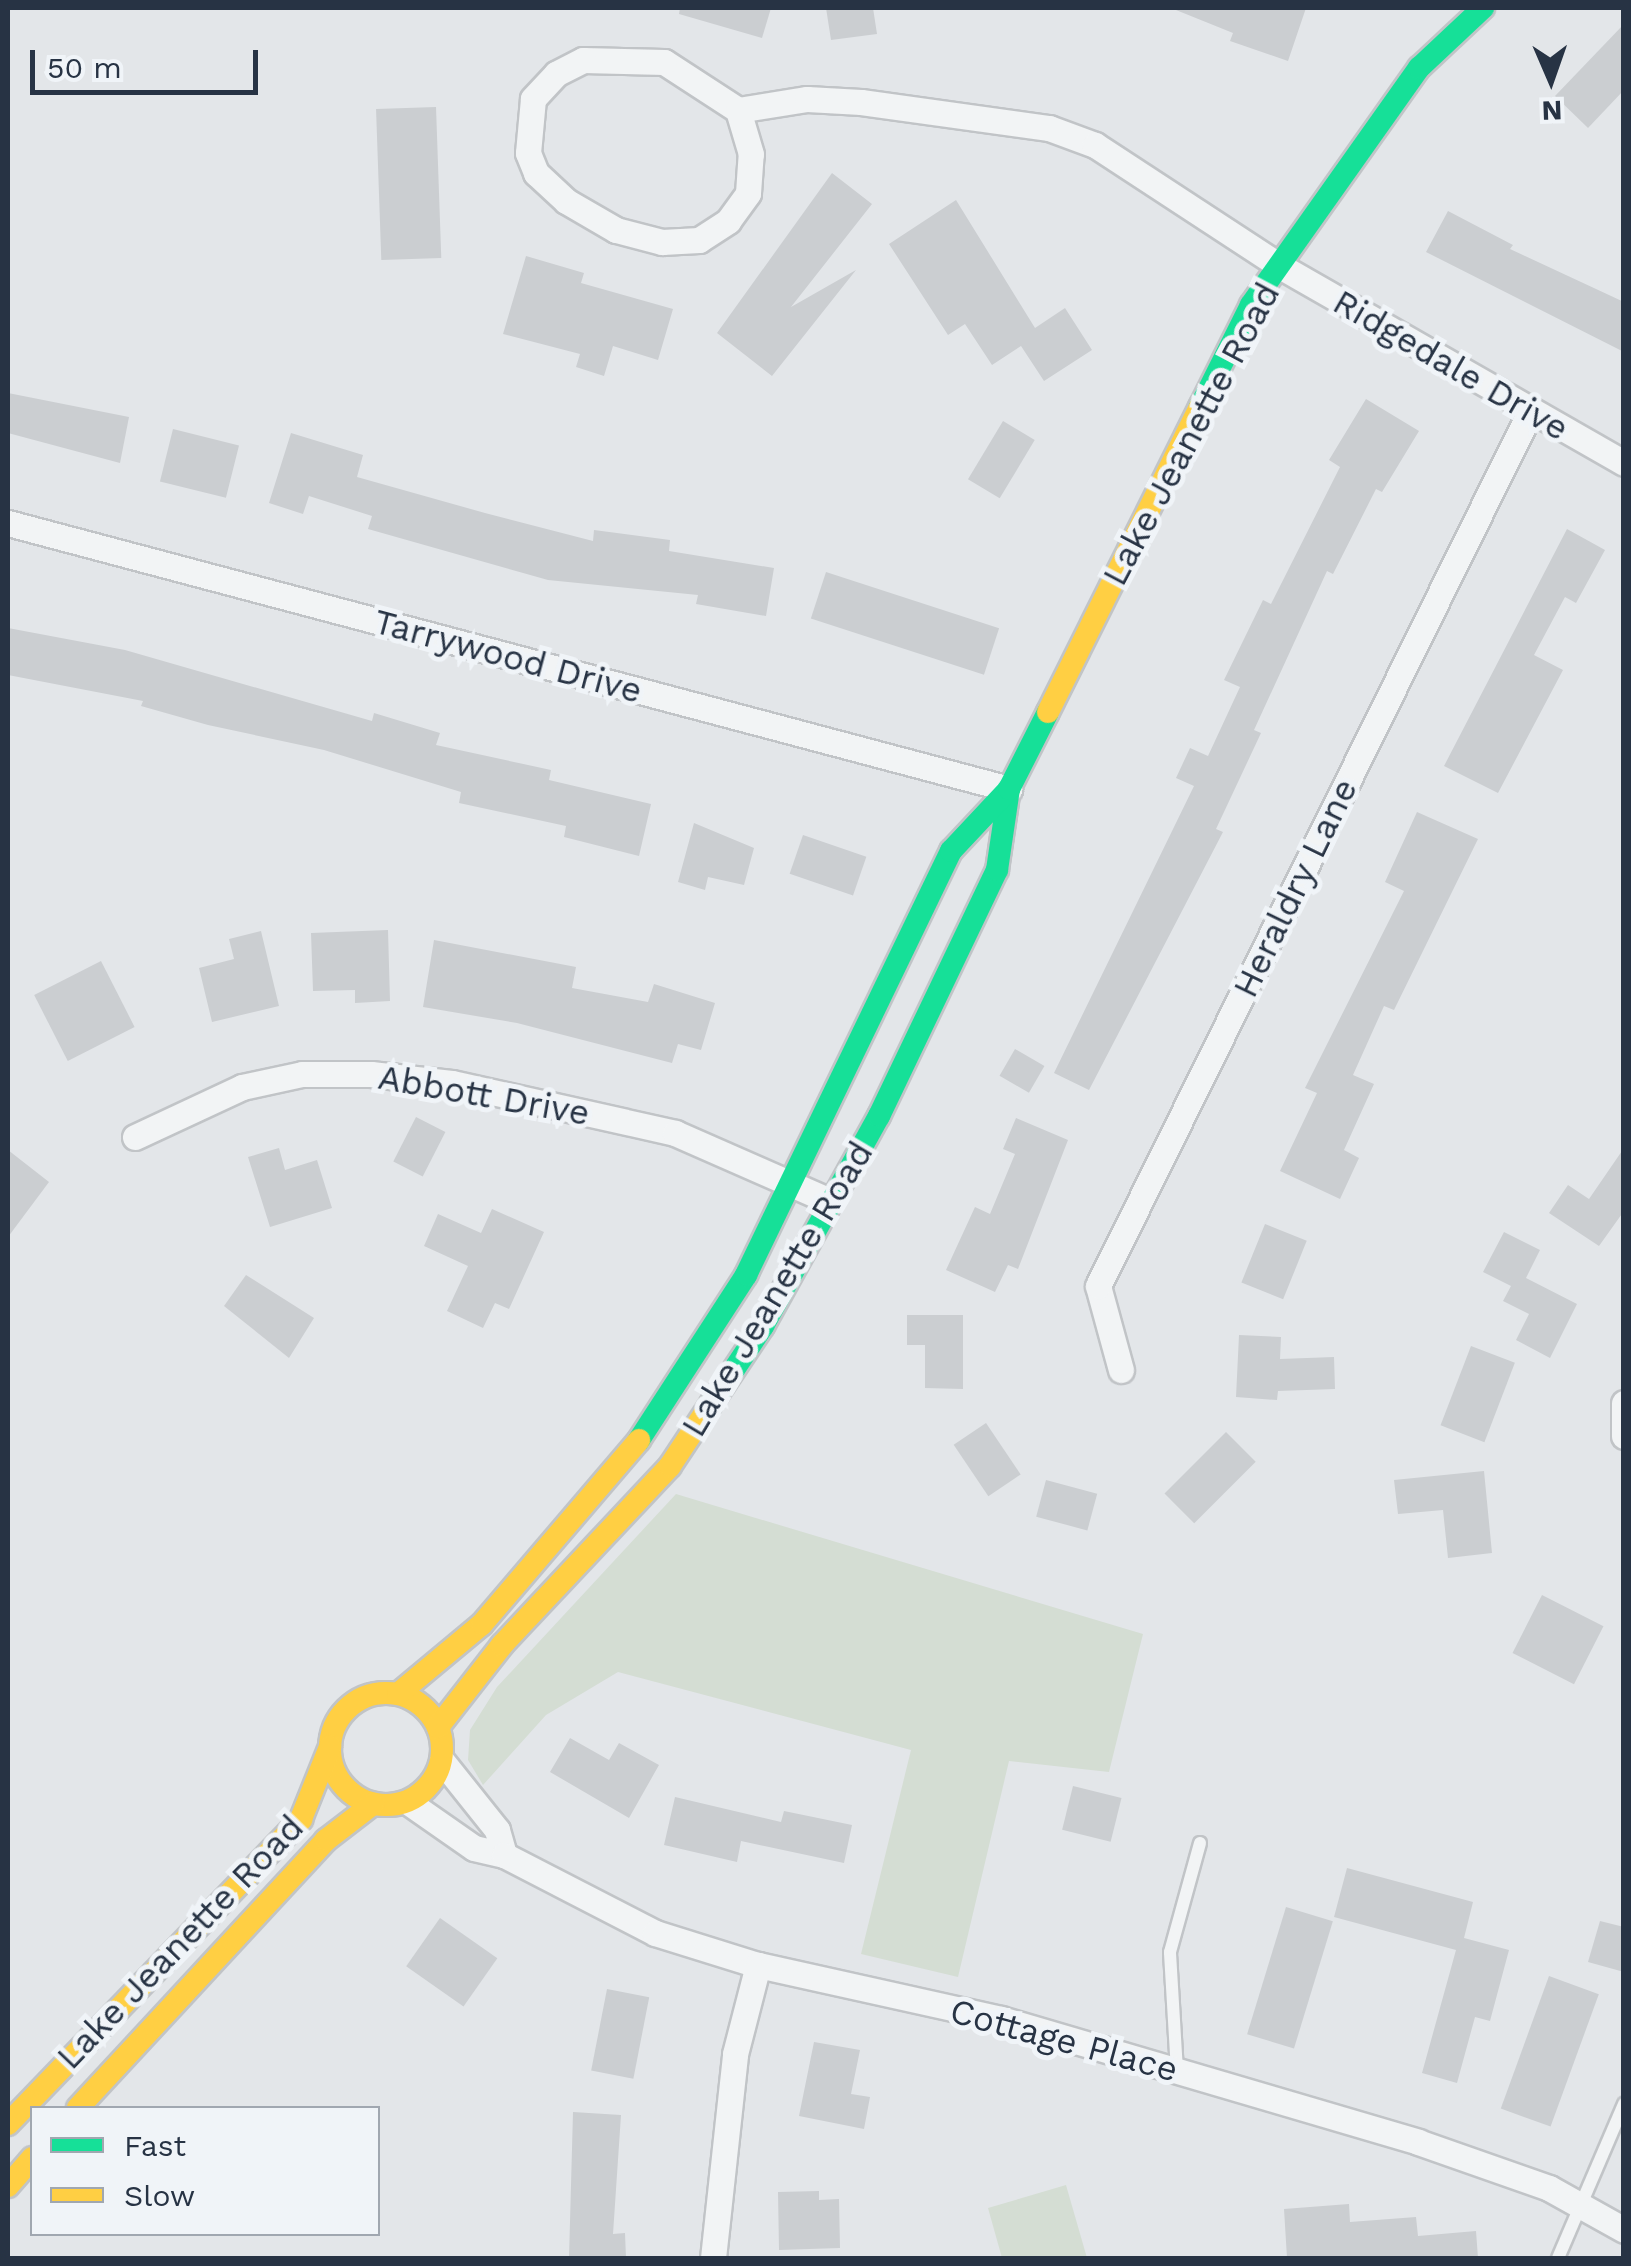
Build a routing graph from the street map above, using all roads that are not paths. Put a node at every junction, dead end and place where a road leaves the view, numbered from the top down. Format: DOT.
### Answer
graph roads {
  1 [pos="1483,8"];
  2 [pos="738,110"];
  3 [pos="1280,266"];
  4 [pos="1530,412"];
  5 [pos="1624,463"];
  6 [pos="8,523"];
  7 [pos="1009,790"];
  8 [pos="134,1137"];
  9 [pos="792,1183"];
  10 [pos="830,1201"];
  11 [pos="1120,1370"];
  12 [pos="1624,1403"];
  13 [pos="1624,1436"];
  14 [pos="398,1694"];
  15 [pos="438,1726"];
  16 [pos="330,1747"];
  17 [pos="442,1762"];
  18 [pos="408,1802"];
  19 [pos="373,1804"];
  20 [pos="1200,1843"];
  21 [pos="504,1856"];
  22 [pos="758,1964"];
  23 [pos="1178,2071"];
  24 [pos="1624,2104"];
  25 [pos="80,2106"];
  26 [pos="8,2124"];
  27 [pos="30,2160"];
  28 [pos="8,2186"];
  29 [pos="1581,2205"];
  30 [pos="1624,2230"];
  31 [pos="713,2258"];
  32 [pos="1558,2258"];
  1 -- 3 [label="street, Lake Jeanette Road"];
  2 -- 2 [label="street"];
  2 -- 3 [label="street, Ridgedale Drive"];
  3 -- 4 [label="street, Ridgedale Drive"];
  3 -- 7 [label="street, Lake Jeanette Road"];
  4 -- 5 [label="street, Ridgedale Drive"];
  4 -- 11 [label="street, Heraldry Lane"];
  6 -- 7 [label="street, Tarrywood Drive"];
  7 -- 9 [label="street, Lake Jeanette Road"];
  7 -- 10 [label="street, Lake Jeanette Road"];
  8 -- 9 [label="street, Abbott Drive"];
  9 -- 10 [label="street, Abbott Drive"];
  9 -- 14 [label="street, Lake Jeanette Road"];
  10 -- 15 [label="street, Lake Jeanette Road"];
  12 -- 13 [label="street"];
  14 -- 15 [label="street"];
  14 -- 16 [label="street"];
  15 -- 17 [label="street"];
  16 -- 19 [label="street"];
  16 -- 26 [label="street, Lake Jeanette Road"];
  17 -- 18 [label="street"];
  17 -- 21 [label="street"];
  18 -- 19 [label="street"];
  18 -- 21 [label="street, Cottage Place"];
  19 -- 25 [label="street, Lake Jeanette Road"];
  20 -- 23 [label="lane"];
  21 -- 22 [label="street, Cottage Place"];
  22 -- 23 [label="street, Cottage Place"];
  22 -- 31 [label="street"];
  23 -- 29 [label="street, Cottage Place"];
  24 -- 29 [label="lane"];
  27 -- 28 [label="street"];
  29 -- 30 [label="street, Cottage Place"];
  29 -- 32 [label="lane"];
}
